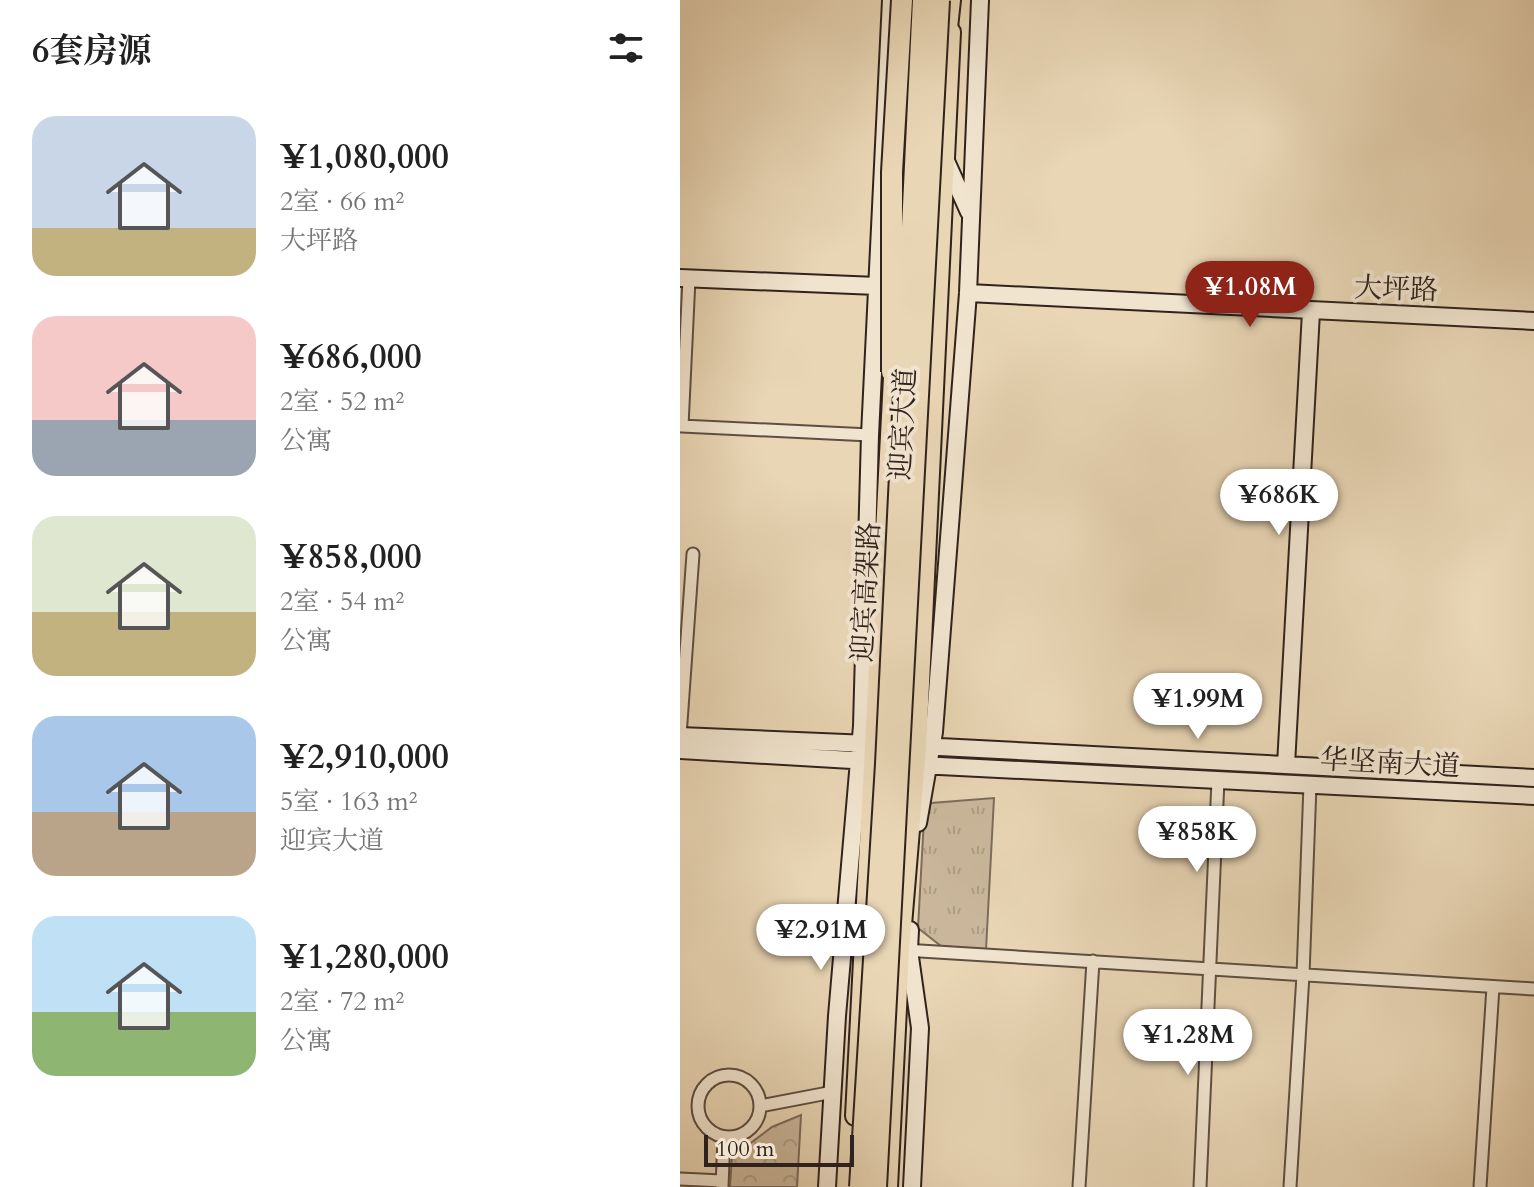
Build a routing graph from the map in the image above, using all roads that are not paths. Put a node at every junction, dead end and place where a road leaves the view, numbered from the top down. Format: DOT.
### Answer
graph roads {
  1 [pos="890,0"];
  2 [pos="902,0"];
  3 [pos="913,0"];
  4 [pos="923,0"];
  5 [pos="939,0"];
  6 [pos="951,0"];
  7 [pos="980,0"];
  8 [pos="945,159"];
  9 [pos="892,172"];
  10 [pos="930,189"];
  11 [pos="971,218"];
  12 [pos="684,278"];
  13 [pos="877,286"];
  14 [pos="968,293"];
  15 [pos="1311,312"];
  16 [pos="1534,321"];
  17 [pos="891,410"];
  18 [pos="870,435"];
  19 [pos="870,488"];
  20 [pos="953,494"];
  21 [pos="693,554"];
  22 [pos="895,564"];
  23 [pos="923,576"];
  24 [pos="683,617"];
  25 [pos="680,736"];
  26 [pos="680,750"];
  27 [pos="867,752"];
  28 [pos="923,756"];
  29 [pos="1286,765"];
  30 [pos="1534,778"];
  31 [pos="1218,780"];
  32 [pos="1310,785"];
  33 [pos="1534,796"];
  34 [pos="904,950"];
  35 [pos="1093,961"];
  36 [pos="1212,969"];
  37 [pos="1303,975"];
  38 [pos="1493,987"];
  39 [pos="1534,989"];
  40 [pos="833,1092"];
  41 [pos="760,1106"];
  42 [pos="724,1137"];
  43 [pos="680,1179"];
  44 [pos="722,1184"];
  45 [pos="827,1187"];
  46 [pos="855,1187"];
  47 [pos="876,1187"];
  48 [pos="888,1187"];
  49 [pos="912,1187"];
  50 [pos="1079,1187"];
  51 [pos="1200,1187"];
  52 [pos="1290,1187"];
  53 [pos="1480,1187"];
  1 -- 9 [label="highway, bridge"];
  1 -- 13 [label="street"];
  2 -- 9 [label="highway, bridge"];
  3 -- 17 [label="main road, 迎宾大道"];
  4 -- 22 [label="highway, 迎宾高架路, bridge"];
  5 -- 10 [label="highway, 迎宾高架路, bridge"];
  6 -- 8 [label="main road, 迎宾大道"];
  6 -- 10 [label="highway, bridge"];
  7 -- 11 [label="street"];
  8 -- 11 [label="street"];
  8 -- 23 [label="main road, 迎宾大道"];
  9 -- 22 [label="highway, bridge"];
  10 -- 47 [label="highway, 迎宾高架路, bridge"];
  11 -- 14 [label="street"];
  12 -- 13 [label="street"];
  12 -- 18 [label="street"];
  13 -- 18 [label="street"];
  14 -- 15 [label="street, 大坪路"];
  14 -- 20 [label="street"];
  15 -- 16 [label="street, 大坪路"];
  15 -- 29 [label="street"];
  17 -- 19 [label="street"];
  17 -- 27 [label="main road, 迎宾大道"];
  18 -- 19 [label="street"];
  19 -- 27 [label="street"];
  20 -- 23 [label="street"];
  20 -- 28 [label="street"];
  21 -- 24 [label="street"];
  22 -- 46 [label="highway, 迎宾高架路, bridge"];
  23 -- 28 [label="main road, 迎宾大道"];
  24 -- 25 [label="street"];
  25 -- 27 [label="street"];
  26 -- 27 [label="street"];
  27 -- 28 [label="street, 华坚南大道"];
  27 -- 40 [label="street"];
  27 -- 46 [label="main road, 迎宾大道"];
  28 -- 29 [label="street, 华坚南大道"];
  28 -- 31 [label="street, 华坚南大道"];
  28 -- 34 [label="main road, 迎宾大道"];
  29 -- 30 [label="street, 华坚南大道"];
  31 -- 32 [label="street, 华坚南大道"];
  31 -- 36 [label="street"];
  32 -- 33 [label="street, 华坚南大道"];
  32 -- 37 [label="street"];
  34 -- 35 [label="street"];
  34 -- 48 [label="main road, 迎宾大道"];
  34 -- 49 [label="street"];
  35 -- 36 [label="street"];
  35 -- 50 [label="street"];
  36 -- 37 [label="street"];
  36 -- 51 [label="street"];
  37 -- 38 [label="street"];
  37 -- 52 [label="street"];
  38 -- 39 [label="street"];
  38 -- 53 [label="street"];
  40 -- 41 [label="street"];
  40 -- 45 [label="street"];
  41 -- 42 [label="street"];
  41 -- 42 [label="street"];
  42 -- 44 [label="street"];
  43 -- 44 [label="street"];
}
